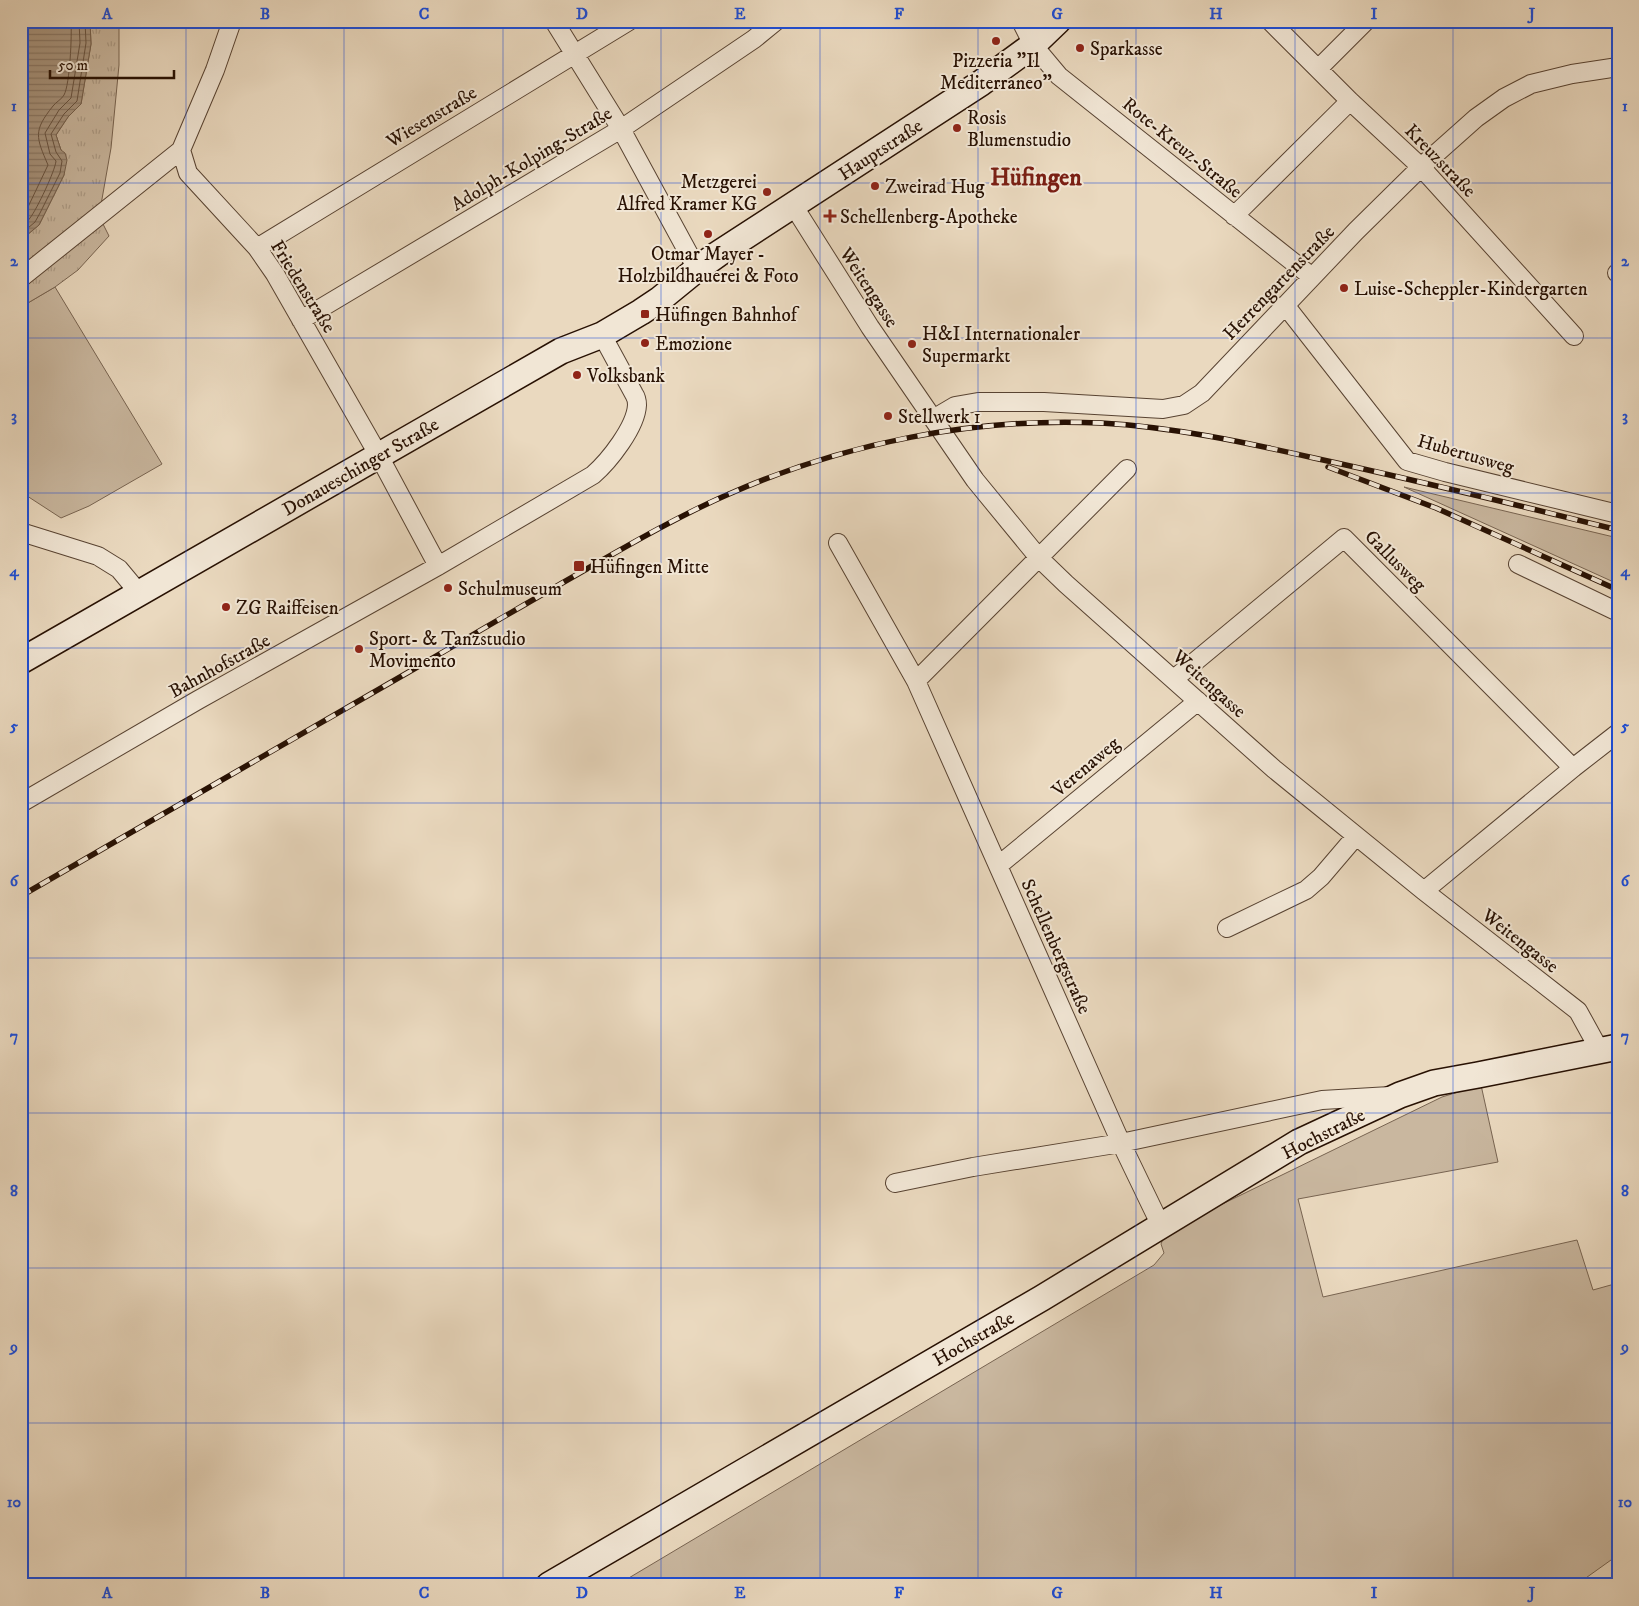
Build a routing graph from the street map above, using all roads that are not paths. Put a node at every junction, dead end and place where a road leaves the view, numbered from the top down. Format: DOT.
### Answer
graph roads {
  1 [pos="232,21"];
  2 [pos="554,21"];
  3 [pos="629,21"];
  4 [pos="776,21"];
  5 [pos="1021,21"];
  6 [pos="1058,21"];
  7 [pos="1270,21"];
  8 [pos="1366,21"];
  9 [pos="1033,44"];
  10 [pos="575,54"];
  11 [pos="1618,67"];
  12 [pos="1318,70"];
  13 [pos="1350,101"];
  14 [pos="621,129"];
  15 [pos="181,150"];
  16 [pos="1421,168"];
  17 [pos="793,205"];
  18 [pos="1234,216"];
  19 [pos="257,248"];
  20 [pos="697,268"];
  21 [pos="1312,277"];
  22 [pos="21,278"];
  23 [pos="1285,305"];
  24 [pos="301,320"];
  25 [pos="602,335"];
  26 [pos="1574,336"];
  27 [pos="933,419"];
  28 [pos="379,456"];
  29 [pos="1127,469"];
  30 [pos="1618,514"];
  31 [pos="21,532"];
  32 [pos="838,543"];
  33 [pos="1039,558"];
  34 [pos="1518,564"];
  35 [pos="438,566"];
  36 [pos="140,593"];
  37 [pos="1618,612"];
  38 [pos="21,661"];
  39 [pos="1174,679"];
  40 [pos="916,681"];
  41 [pos="1198,701"];
  42 [pos="1618,733"];
  43 [pos="1573,768"];
  44 [pos="21,802"];
  45 [pos="1356,836"];
  46 [pos="999,865"];
  47 [pos="1424,890"];
  48 [pos="1227,928"];
  49 [pos="1609,1049"];
  50 [pos="1400,1095"];
  51 [pos="1120,1143"];
  52 [pos="895,1183"];
  53 [pos="1161,1226"];
  54 [pos="549,1585"];
  1 -- 15 [label="street"];
  2 -- 10 [label="street"];
  3 -- 10 [label="street, Wiesenstraße"];
  4 -- 14 [label="street, Adolph-Kolping-Straße"];
  5 -- 9 [label="street, Rote-Kreuz-Straße"];
  6 -- 9 [label="main road, Hauptstraße"];
  7 -- 12 [label="street, Kreuzstraße"];
  8 -- 12 [label="street"];
  9 -- 17 [label="main road, Hauptstraße"];
  9 -- 18 [label="street, Rote-Kreuz-Straße"];
  10 -- 14 [label="street"];
  10 -- 19 [label="street, Wiesenstraße"];
  11 -- 16 [label="street, Herrengartenstraße"];
  12 -- 13 [label="street, Kreuzstraße"];
  13 -- 16 [label="street, Kreuzstraße"];
  13 -- 18 [label="street"];
  14 -- 20 [label="street"];
  14 -- 24 [label="street, Adolph-Kolping-Straße"];
  15 -- 19 [label="street, Friedenstraße"];
  15 -- 22 [label="street"];
  16 -- 21 [label="street, Herrengartenstraße"];
  16 -- 26 [label="street, Kreuzstraße"];
  17 -- 20 [label="main road, Hauptstraße"];
  17 -- 27 [label="street, Weitengasse"];
  18 -- 21 [label="street, Rote-Kreuz-Straße"];
  19 -- 24 [label="street, Friedenstraße"];
  20 -- 25 [label="main road, Donaueschinger Straße"];
  21 -- 23 [label="street, Herrengartenstraße"];
  23 -- 27 [label="street, Herrengartenstraße"];
  23 -- 30 [label="street, Hubertusweg"];
  24 -- 28 [label="street, Friedenstraße"];
  25 -- 28 [label="main road, Donaueschinger Straße"];
  25 -- 35 [label="street, Bahnhofstraße"];
  27 -- 33 [label="street, Weitengasse"];
  28 -- 35 [label="street"];
  28 -- 36 [label="main road, Donaueschinger Straße"];
  29 -- 33 [label="street"];
  31 -- 36 [label="street"];
  32 -- 40 [label="street, Schellenbergstraße"];
  33 -- 39 [label="street, Weitengasse"];
  33 -- 40 [label="street"];
  34 -- 37 [label="street"];
  35 -- 44 [label="street, Bahnhofstraße"];
  36 -- 38 [label="main road, Donaueschinger Straße"];
  39 -- 41 [label="street, Weitengasse"];
  39 -- 43 [label="street, Gallusweg"];
  40 -- 46 [label="street, Schellenbergstraße"];
  41 -- 45 [label="street, Weitengasse"];
  41 -- 46 [label="street, Verenaweg"];
  42 -- 43 [label="street"];
  43 -- 47 [label="street"];
  45 -- 47 [label="street, Weitengasse"];
  45 -- 48 [label="street"];
  46 -- 51 [label="street, Schellenbergstraße"];
  47 -- 49 [label="street, Weitengasse"];
  49 -- 50 [label="main road, Hochstraße"];
  50 -- 51 [label="street, Hochstraße"];
  50 -- 53 [label="main road, Hochstraße"];
  51 -- 52 [label="street, Hochstraße"];
  51 -- 53 [label="street, Schellenbergstraße"];
  53 -- 54 [label="main road, Hochstraße"];
}
